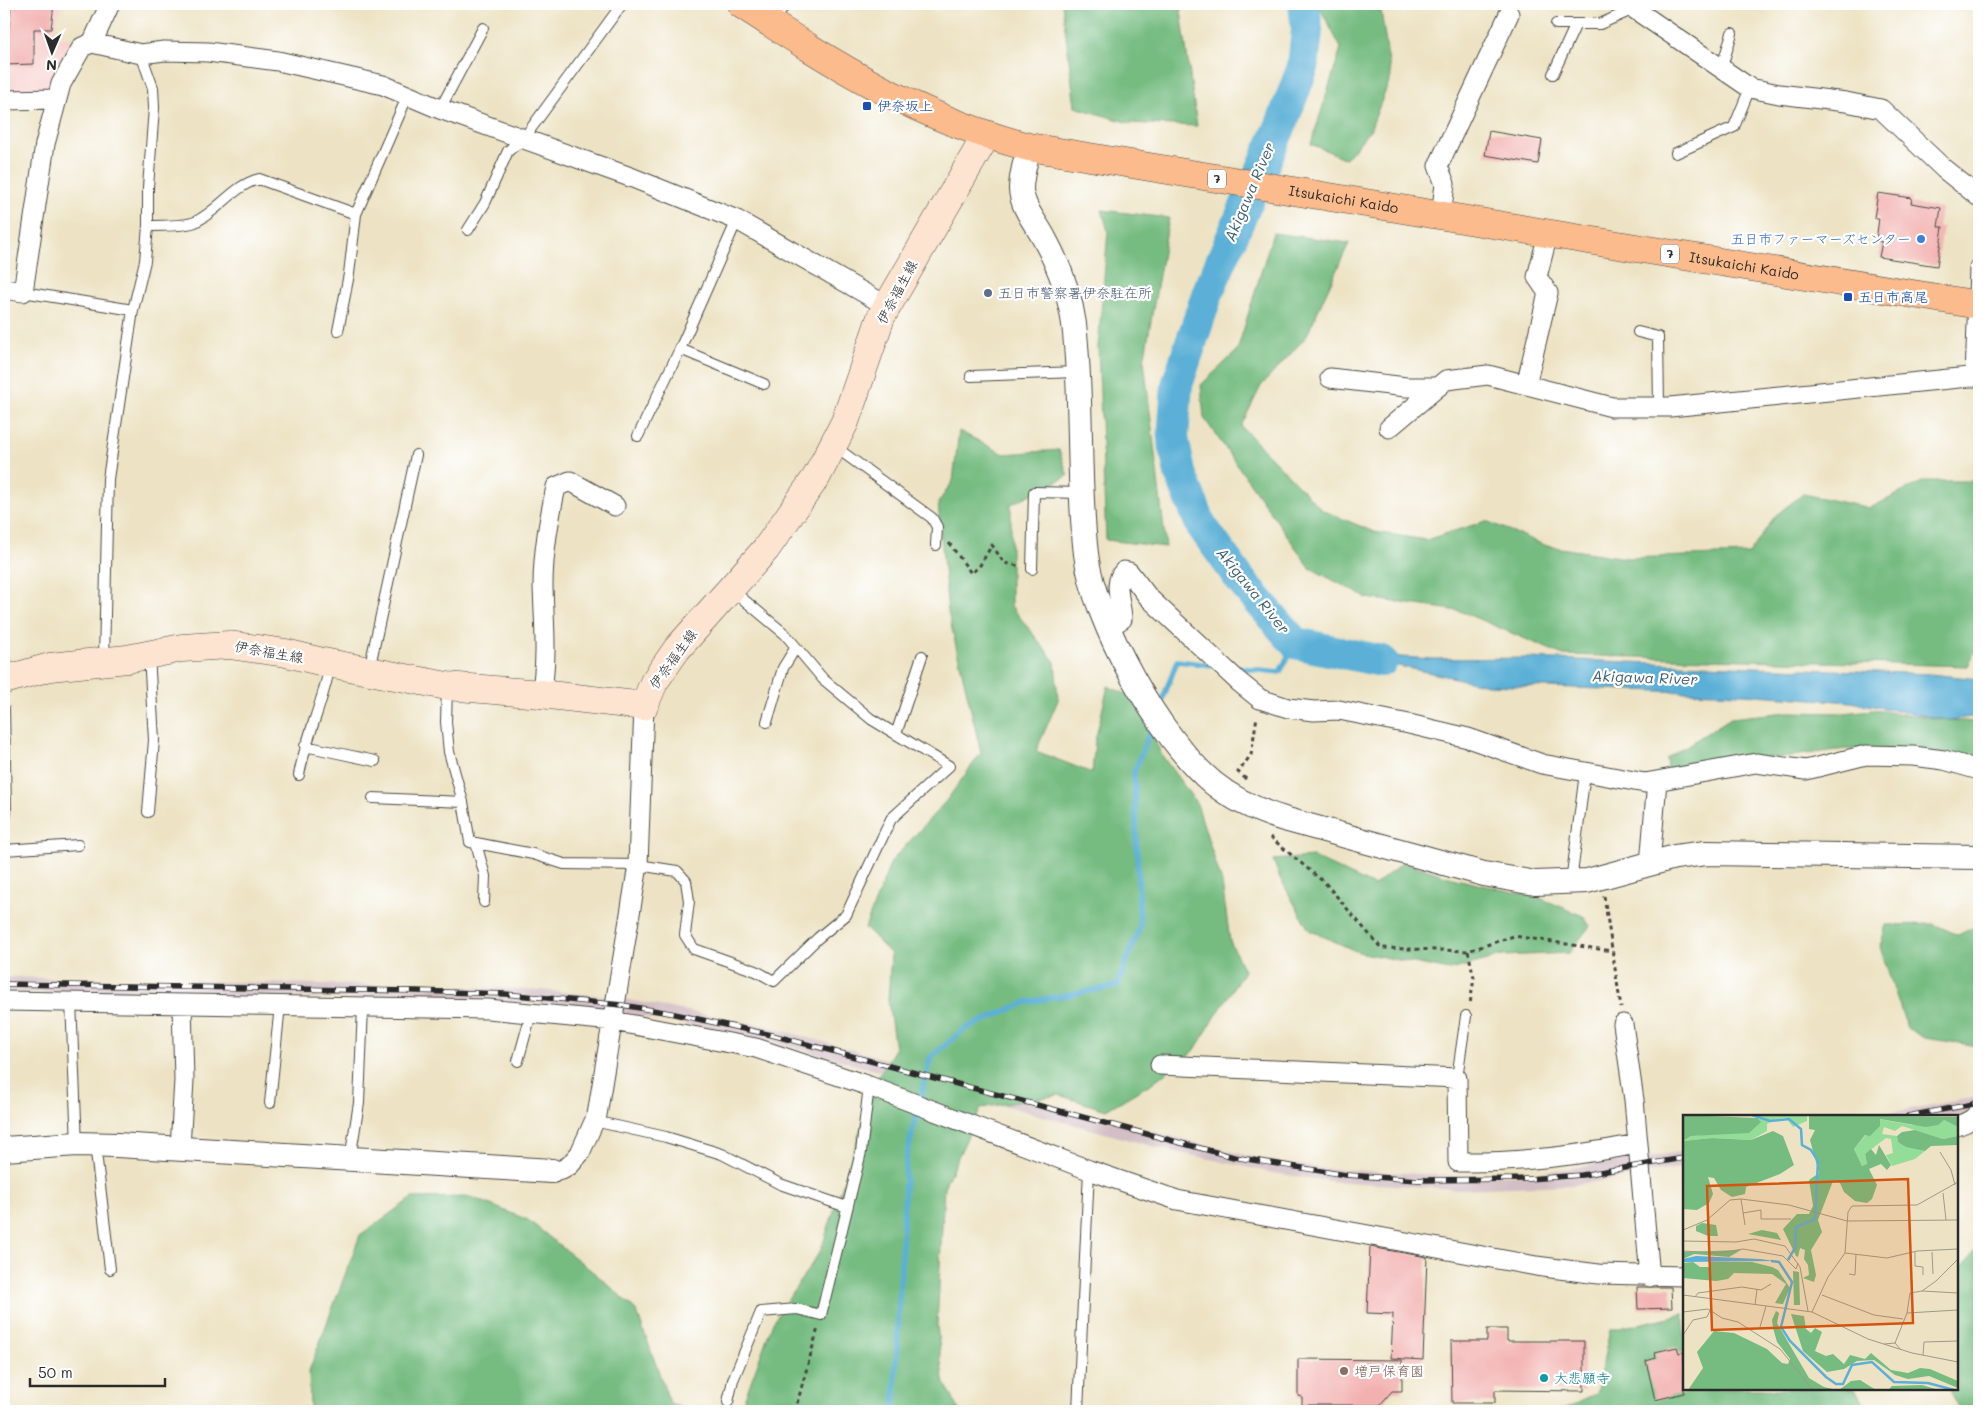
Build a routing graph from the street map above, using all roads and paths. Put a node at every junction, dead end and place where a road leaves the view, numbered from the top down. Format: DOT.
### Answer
graph roads {
  1 [pos="110,4"];
  2 [pos="622,4"];
  3 [pos="741,4"];
  4 [pos="1631,6"];
  5 [pos="779,14"];
  6 [pos="1509,14"];
  7 [pos="1556,24"];
  8 [pos="1576,24"];
  9 [pos="483,28"];
  10 [pos="1732,33"];
  11 [pos="92,43"];
  12 [pos="141,54"];
  13 [pos="1721,70"];
  14 [pos="1553,74"];
  15 [pos="1750,88"];
  16 [pos="408,95"];
  17 [pos="57,99"];
  18 [pos="4,100"];
  19 [pos="440,109"];
  20 [pos="986,136"];
  21 [pos="524,138"];
  22 [pos="1029,147"];
  23 [pos="1676,153"];
  24 [pos="1979,197"];
  25 [pos="356,214"];
  26 [pos="1441,216"];
  27 [pos="736,220"];
  28 [pos="148,226"];
  29 [pos="468,230"];
  30 [pos="1548,234"];
  31 [pos="1979,270"];
  32 [pos="4,289"];
  33 [pos="23,292"];
  34 [pos="1978,304"];
  35 [pos="887,306"];
  36 [pos="132,310"];
  37 [pos="338,331"];
  38 [pos="1638,332"];
  39 [pos="680,349"];
  40 [pos="1076,372"];
  41 [pos="971,376"];
  42 [pos="1977,377"];
  43 [pos="1330,378"];
  44 [pos="764,384"];
  45 [pos="1526,385"];
  46 [pos="1438,387"];
  47 [pos="1659,407"];
  48 [pos="1389,428"];
  49 [pos="638,436"];
  50 [pos="834,446"];
  51 [pos="416,455"];
  52 [pos="1082,493"];
  53 [pos="615,506"];
  54 [pos="936,540"];
  55 [pos="1032,569"];
  56 [pos="730,588"];
  57 [pos="1108,628"];
  58 [pos="796,647"];
  59 [pos="149,654"];
  60 [pos="922,656"];
  61 [pos="104,661"];
  62 [pos="330,664"];
  63 [pos="368,671"];
  64 [pos="4,680"];
  65 [pos="447,686"];
  66 [pos="541,694"];
  67 [pos="1260,699"];
  68 [pos="644,706"];
  69 [pos="4,709"];
  70 [pos="767,722"];
  71 [pos="896,734"];
  72 [pos="305,746"];
  73 [pos="376,761"];
  74 [pos="1979,770"];
  75 [pos="1585,773"];
  76 [pos="299,775"];
  77 [pos="1657,781"];
  78 [pos="1250,783"];
  79 [pos="373,798"];
  80 [pos="463,802"];
  81 [pos="148,812"];
  82 [pos="1265,813"];
  83 [pos="4,826"];
  84 [pos="476,843"];
  85 [pos="78,845"];
  86 [pos="4,850"];
  87 [pos="1979,857"];
  88 [pos="1650,864"];
  89 [pos="638,865"];
  90 [pos="1602,878"];
  91 [pos="1571,883"];
  92 [pos="484,902"];
  93 [pos="1468,951"];
  94 [pos="1612,951"];
  95 [pos="4,1001"];
  96 [pos="71,1002"];
  97 [pos="182,1004"];
  98 [pos="280,1005"];
  99 [pos="363,1007"];
  100 [pos="531,1014"];
  101 [pos="1466,1016"];
  102 [pos="613,1021"];
  103 [pos="1623,1024"];
  104 [pos="518,1061"];
  105 [pos="1160,1065"];
  106 [pos="1458,1078"];
  107 [pos="869,1086"];
  108 [pos="270,1103"];
  109 [pos="1979,1109"];
  110 [pos="594,1121"];
  111 [pos="1958,1126"];
  112 [pos="86,1144"];
  113 [pos="1637,1144"];
  114 [pos="180,1148"];
  115 [pos="4,1149"];
  116 [pos="350,1159"];
  117 [pos="1089,1170"];
  118 [pos="552,1171"];
  119 [pos="847,1207"];
  120 [pos="110,1269"];
  121 [pos="1683,1276"];
  122 [pos="1650,1277"];
  123 [pos="821,1314"];
  124 [pos="728,1402"];
  125 [pos="796,1411"];
  126 [pos="1078,1411"];
  1 -- 11 [label="street"];
  2 -- 21 [label="lane"];
  3 -- 5 [label="main road, Itsukaichi Kaido / 7"];
  4 -- 8 [label="lane"];
  4 -- 13 [label="street"];
  5 -- 20 [label="main road, Itsukaichi Kaido / 7"];
  6 -- 26 [label="street"];
  7 -- 8 [label="lane"];
  8 -- 14 [label="lane"];
  9 -- 19 [label="lane"];
  10 -- 13 [label="lane"];
  11 -- 12 [label="street"];
  11 -- 17 [label="street"];
  12 -- 16 [label="street"];
  12 -- 28 [label="lane"];
  13 -- 15 [label="street"];
  15 -- 23 [label="lane"];
  15 -- 24 [label="street"];
  16 -- 19 [label="street"];
  16 -- 25 [label="lane"];
  17 -- 18 [label="street"];
  17 -- 33 [label="street"];
  19 -- 21 [label="street"];
  20 -- 22 [label="main road, Itsukaichi Kaido / 7"];
  20 -- 35 [label="main road, 伊奈福生線"];
  21 -- 27 [label="street"];
  21 -- 29 [label="lane"];
  22 -- 26 [label="main road, Itsukaichi Kaido / 7"];
  22 -- 40 [label="street"];
  25 -- 28 [label="lane"];
  25 -- 37 [label="lane"];
  26 -- 30 [label="main road, Itsukaichi Kaido / 7"];
  27 -- 35 [label="street"];
  27 -- 39 [label="lane"];
  28 -- 36 [label="lane"];
  30 -- 34 [label="main road, Itsukaichi Kaido / 7"];
  30 -- 45 [label="street"];
  31 -- 34 [label="street"];
  32 -- 33 [label="street"];
  33 -- 36 [label="lane"];
  34 -- 42 [label="street"];
  35 -- 50 [label="main road, 伊奈福生線"];
  36 -- 61 [label="lane"];
  38 -- 47 [label="lane"];
  39 -- 44 [label="lane"];
  39 -- 49 [label="lane"];
  40 -- 41 [label="lane"];
  40 -- 52 [label="street"];
  42 -- 47 [label="street"];
  43 -- 46 [label="street"];
  45 -- 46 [label="street"];
  45 -- 47 [label="street"];
  46 -- 48 [label="street"];
  50 -- 54 [label="lane"];
  50 -- 56 [label="main road, 伊奈福生線"];
  51 -- 63 [label="lane"];
  52 -- 55 [label="lane"];
  52 -- 57 [label="street"];
  53 -- 66 [label="street"];
  54 -- 55 [label="path"];
  56 -- 58 [label="lane"];
  56 -- 68 [label="main road, 伊奈福生線"];
  57 -- 67 [label="street"];
  57 -- 82 [label="street"];
  58 -- 70 [label="lane"];
  58 -- 71 [label="lane"];
  59 -- 61 [label="main road, 伊奈福生線"];
  59 -- 62 [label="main road, 伊奈福生線"];
  59 -- 81 [label="lane"];
  60 -- 71 [label="lane"];
  61 -- 64 [label="main road, 伊奈福生線"];
  62 -- 63 [label="main road, 伊奈福生線"];
  62 -- 72 [label="lane"];
  63 -- 65 [label="main road, 伊奈福生線"];
  65 -- 66 [label="main road, 伊奈福生線"];
  65 -- 80 [label="lane"];
  66 -- 68 [label="main road, 伊奈福生線"];
  67 -- 75 [label="street"];
  67 -- 78 [label="path"];
  68 -- 89 [label="street"];
  69 -- 83 [label="lane"];
  71 -- 89 [label="lane"];
  72 -- 73 [label="lane"];
  72 -- 76 [label="lane"];
  74 -- 77 [label="street"];
  75 -- 77 [label="street"];
  75 -- 91 [label="lane"];
  77 -- 88 [label="street"];
  79 -- 80 [label="lane"];
  80 -- 84 [label="lane"];
  82 -- 91 [label="street"];
  82 -- 93 [label="path"];
  84 -- 89 [label="lane"];
  84 -- 92 [label="lane"];
  85 -- 86 [label="lane"];
  87 -- 88 [label="street"];
  88 -- 90 [label="street"];
  89 -- 102 [label="street"];
  90 -- 91 [label="street"];
  90 -- 94 [label="path"];
  93 -- 94 [label="path"];
  93 -- 101 [label="path"];
  94 -- 103 [label="path"];
  95 -- 96 [label="street"];
  96 -- 97 [label="street"];
  96 -- 112 [label="lane"];
  97 -- 98 [label="street"];
  97 -- 114 [label="street"];
  98 -- 99 [label="street"];
  98 -- 108 [label="lane"];
  99 -- 100 [label="street"];
  99 -- 116 [label="lane"];
  100 -- 102 [label="street"];
  100 -- 104 [label="lane"];
  101 -- 106 [label="lane"];
  102 -- 107 [label="street"];
  102 -- 110 [label="street"];
  103 -- 113 [label="street"];
  105 -- 106 [label="street"];
  106 -- 113 [label="street"];
  107 -- 117 [label="street"];
  107 -- 119 [label="lane"];
  109 -- 111 [label="street"];
  110 -- 118 [label="street"];
  110 -- 119 [label="lane"];
  112 -- 114 [label="street"];
  112 -- 115 [label="street"];
  112 -- 120 [label="lane"];
  113 -- 122 [label="street"];
  114 -- 116 [label="street"];
  116 -- 118 [label="street"];
  117 -- 122 [label="street"];
  117 -- 126 [label="lane"];
  119 -- 123 [label="lane"];
  121 -- 122 [label="street"];
  123 -- 124 [label="lane"];
  123 -- 125 [label="path"];
}
